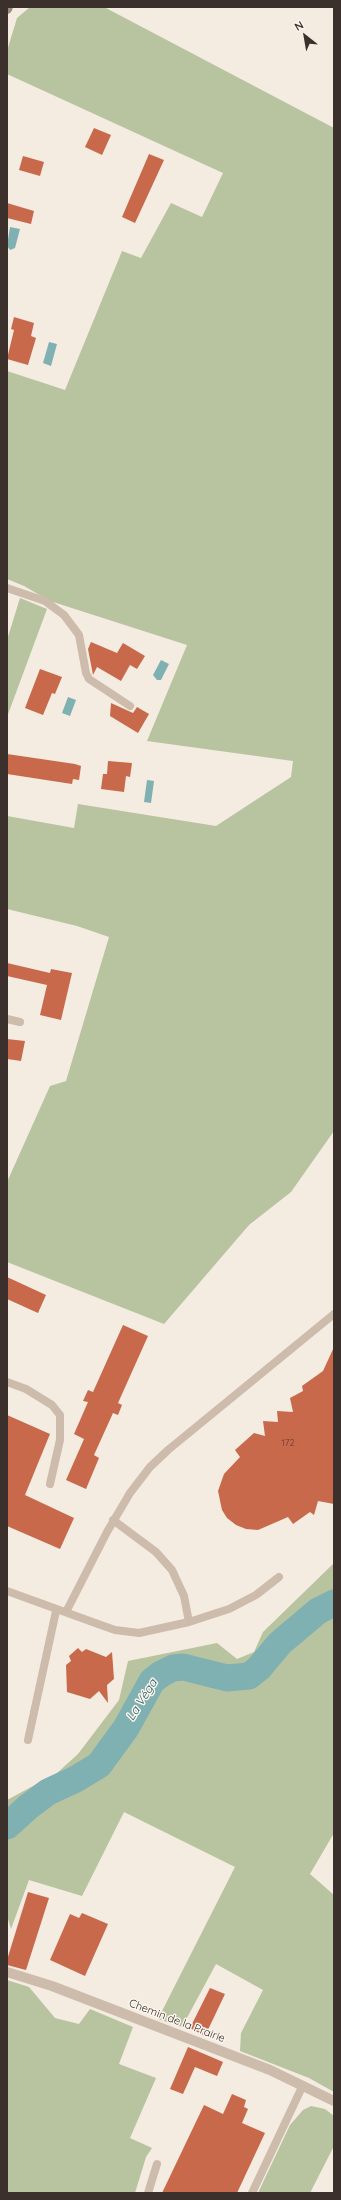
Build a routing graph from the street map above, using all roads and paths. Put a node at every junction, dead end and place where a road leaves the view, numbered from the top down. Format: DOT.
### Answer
graph roads {
  1 [pos="7,588"];
  2 [pos="130,706"];
  3 [pos="7,1019"];
  4 [pos="20,1022"];
  5 [pos="334,1314"];
  6 [pos="7,1382"];
  7 [pos="50,1484"];
  8 [pos="113,1520"];
  9 [pos="279,1577"];
  10 [pos="7,1591"];
  11 [pos="56,1611"];
  12 [pos="66,1612"];
  13 [pos="189,1622"];
  14 [pos="28,1740"];
  15 [pos="7,1972"];
  16 [pos="303,2085"];
  17 [pos="334,2101"];
  18 [pos="157,2164"];
  19 [pos="148,2193"];
  20 [pos="252,2193"];
  1 -- 2 [label="lane"];
  3 -- 4 [label="lane"];
  5 -- 8 [label="lane"];
  6 -- 7 [label="lane"];
  8 -- 12 [label="lane"];
  8 -- 13 [label="lane"];
  9 -- 13 [label="lane"];
  10 -- 11 [label="lane"];
  11 -- 12 [label="lane"];
  11 -- 14 [label="lane"];
  12 -- 13 [label="lane"];
  15 -- 16 [label="street, Chemin de la Prairie"];
  16 -- 17 [label="street, Chemin de la Prairie"];
  16 -- 20 [label="lane"];
  18 -- 19 [label="lane"];
}
